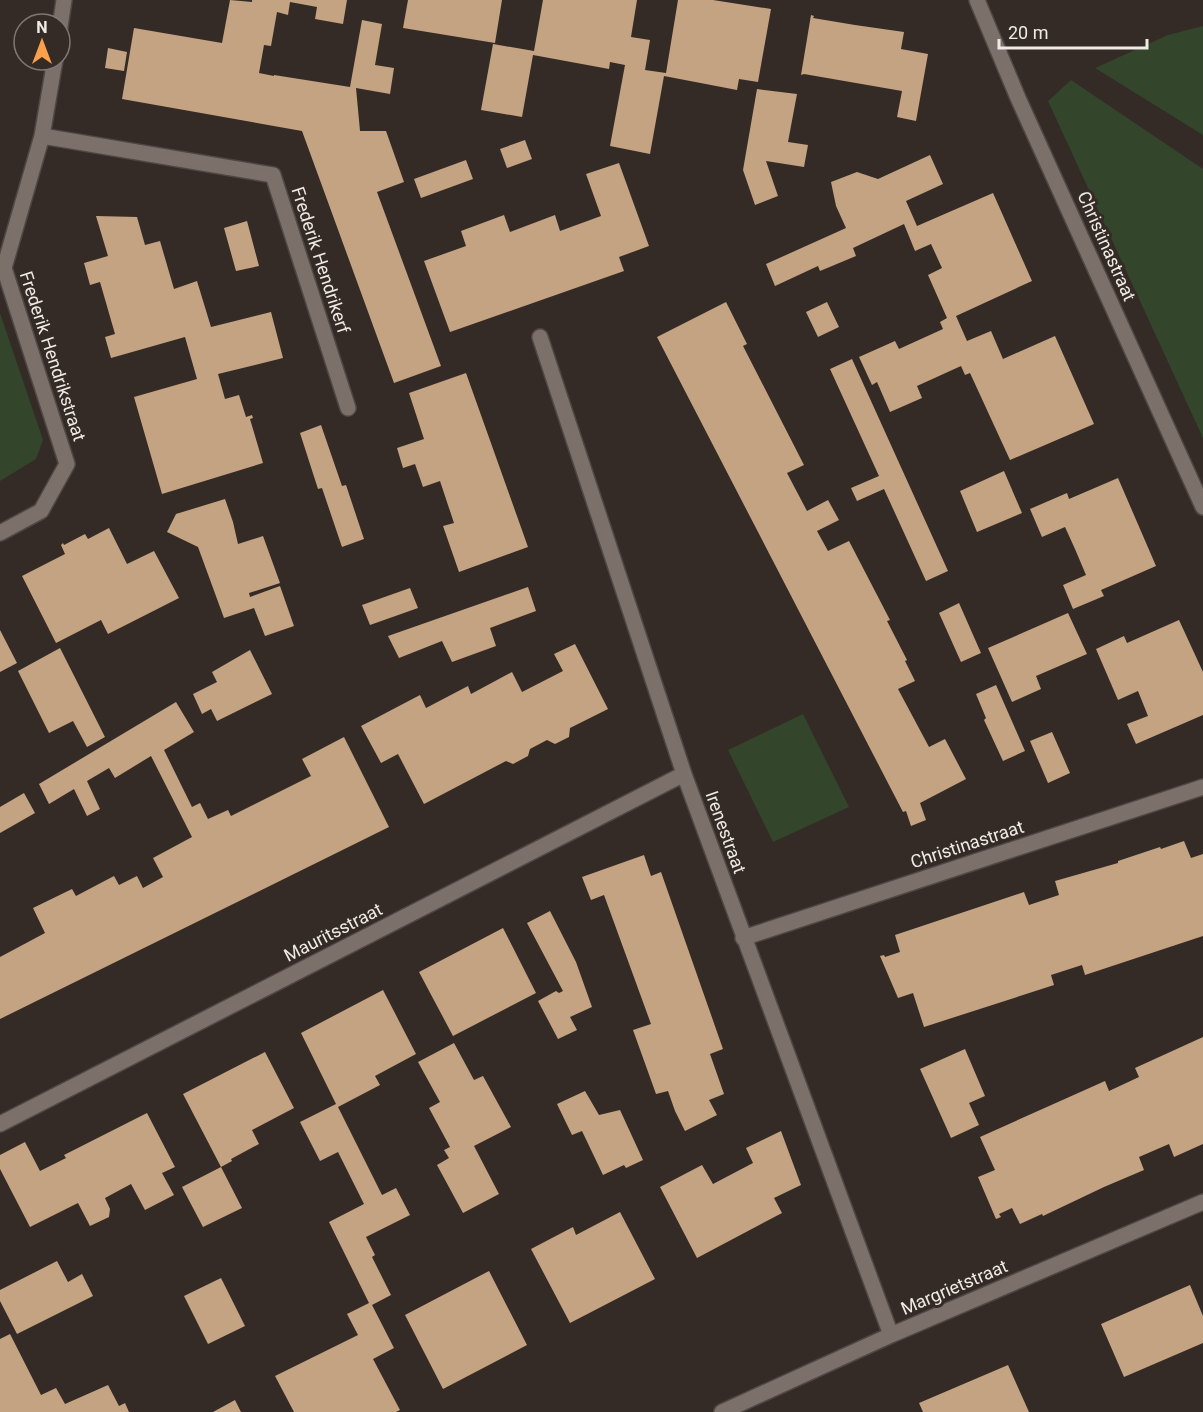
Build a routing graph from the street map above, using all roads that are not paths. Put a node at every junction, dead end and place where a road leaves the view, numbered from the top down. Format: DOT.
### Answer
graph roads {
  1 [pos="977,0"];
  2 [pos="53,72"];
  3 [pos="42,136"];
  4 [pos="2,269"];
  5 [pos="540,337"];
  6 [pos="348,408"];
  7 [pos="1203,507"];
  8 [pos="0,533"];
  9 [pos="684,774"];
  10 [pos="1203,787"];
  11 [pos="743,938"];
  12 [pos="0,1124"];
  13 [pos="1203,1202"];
  14 [pos="891,1335"];
  15 [pos="723,1412"];
  1 -- 7 [label="street, Christinastraat"];
  2 -- 3 [label="street, Frederik Hendrikstraat"];
  3 -- 4 [label="street, Frederik Hendrikstraat"];
  3 -- 6 [label="street, Frederik Hendrikerf"];
  4 -- 8 [label="street, Frederik Hendrikstraat"];
  5 -- 9 [label="street, Irenestraat"];
  9 -- 11 [label="street, Irenestraat"];
  9 -- 12 [label="street, Mauritsstraat"];
  10 -- 11 [label="street, Christinastraat"];
  11 -- 14 [label="street, Irenestraat"];
  13 -- 14 [label="street, Margrietstraat"];
  14 -- 15 [label="street, Margrietstraat"];
}
